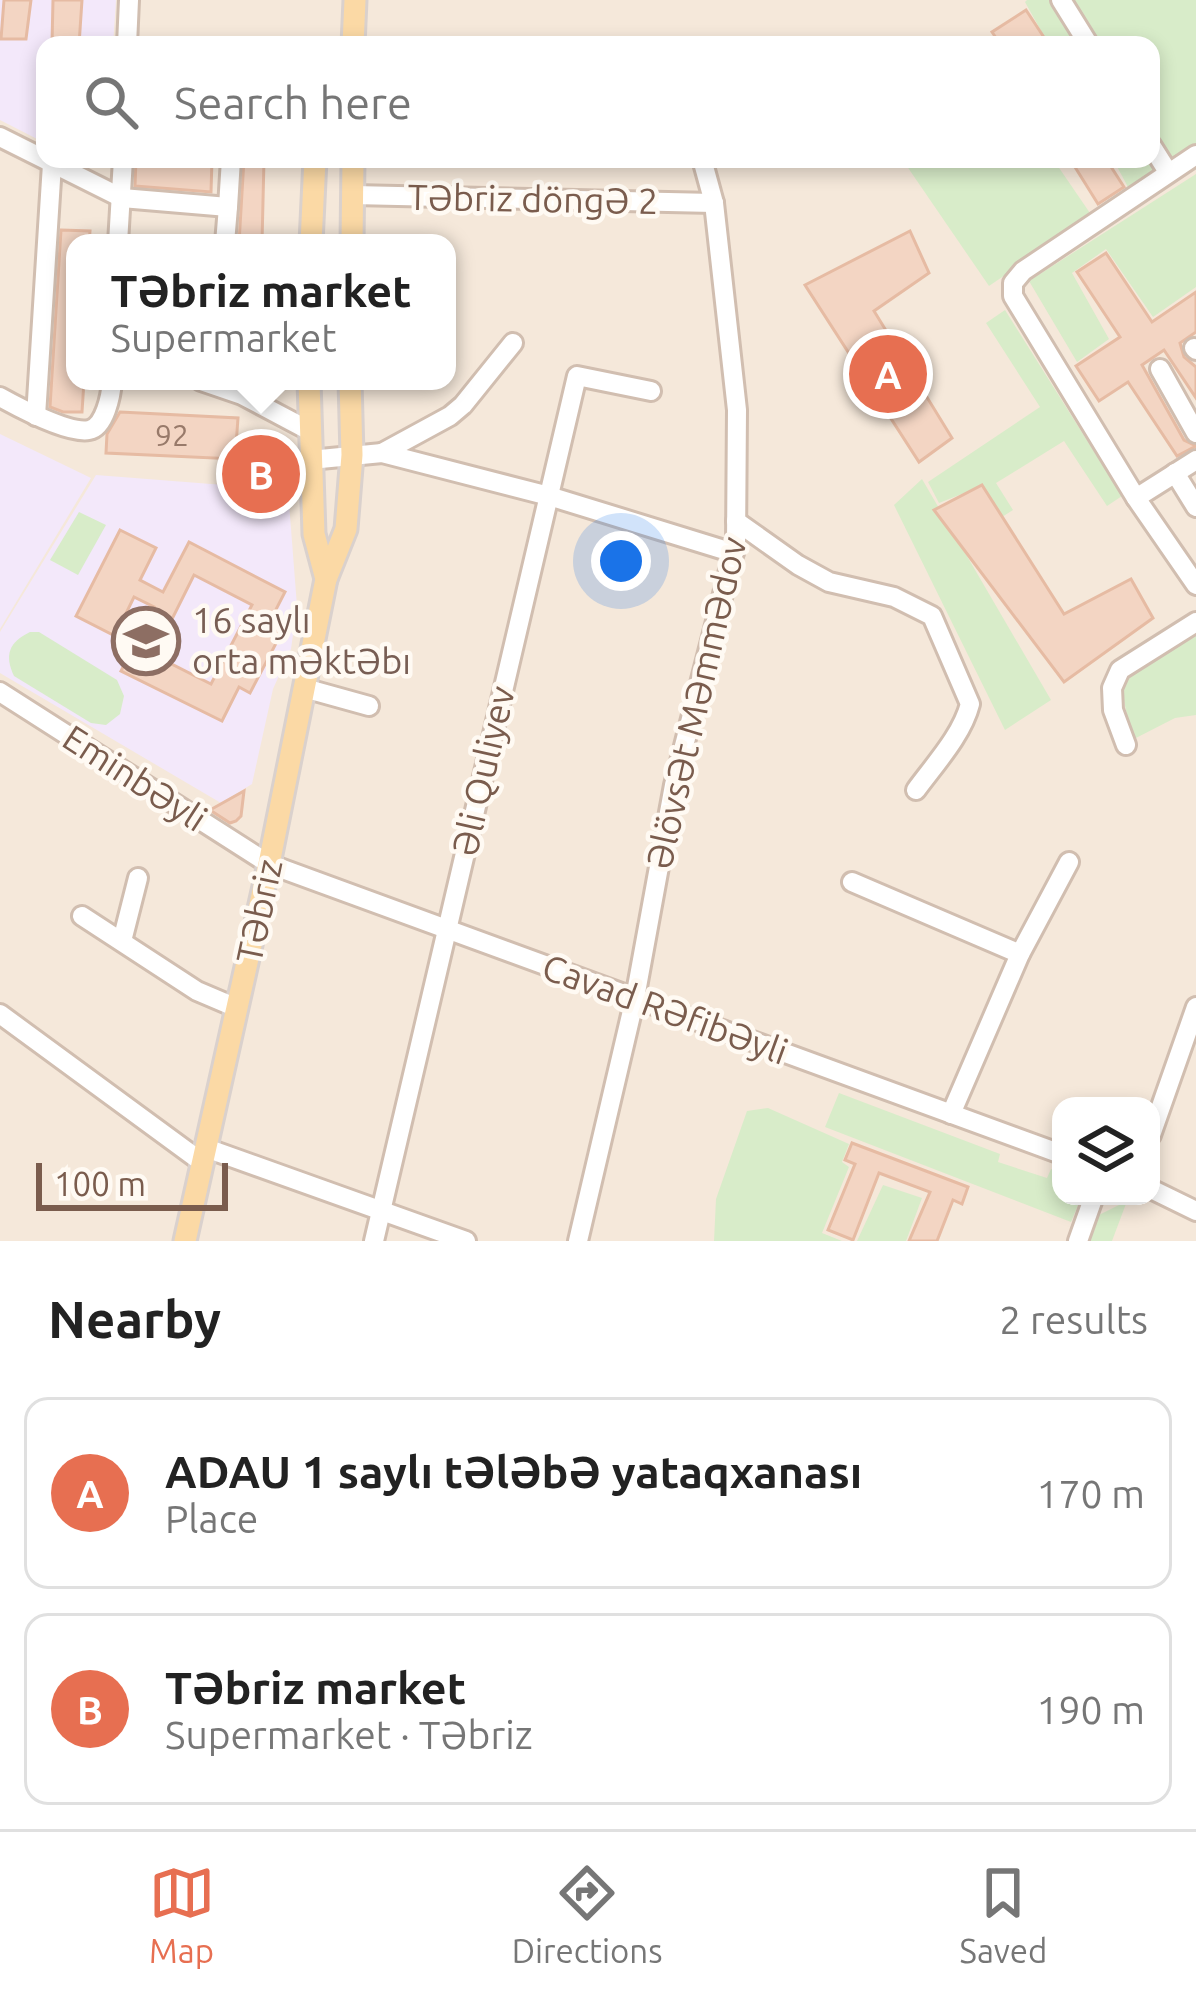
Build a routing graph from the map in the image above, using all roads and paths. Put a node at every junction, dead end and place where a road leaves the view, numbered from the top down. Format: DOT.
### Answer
graph roads {
  1 [pos="128,0"];
  2 [pos="356,0"];
  3 [pos="1061,0"];
  4 [pos="127,36"];
  5 [pos="354,36"];
  6 [pos="1083,36"];
  7 [pos="0,137"];
  8 [pos="1196,155"];
  9 [pos="36,156"];
  10 [pos="1160,159"];
  11 [pos="52,168"];
  12 [pos="60,168"];
  13 [pos="123,168"];
  14 [pos="230,168"];
  15 [pos="315,168"];
  16 [pos="353,168"];
  17 [pos="704,168"];
  18 [pos="1168,172"];
  19 [pos="353,195"];
  20 [pos="122,198"];
  21 [pos="714,203"];
  22 [pos="228,207"];
  23 [pos="119,234"];
  24 [pos="226,234"];
  25 [pos="311,234"];
  26 [pos="352,234"];
  27 [pos="513,343"];
  28 [pos="1160,369"];
  29 [pos="110,390"];
  30 [pos="230,390"];
  31 [pos="308,390"];
  32 [pos="350,390"];
  33 [pos="651,391"];
  34 [pos="0,397"];
  35 [pos="36,416"];
  36 [pos="308,430"];
  37 [pos="1196,433"];
  38 [pos="382,452"];
  39 [pos="352,455"];
  40 [pos="310,460"];
  41 [pos="1196,460"];
  42 [pos="1174,473"];
  43 [pos="549,496"];
  44 [pos="1136,498"];
  45 [pos="1196,507"];
  46 [pos="736,521"];
  47 [pos="734,554"];
  48 [pos="326,579"];
  49 [pos="1196,585"];
  50 [pos="1196,622"];
  51 [pos="304,688"];
  52 [pos="0,692"];
  53 [pos="369,706"];
  54 [pos="1126,745"];
  55 [pos="916,790"];
  56 [pos="1069,862"];
  57 [pos="269,865"];
  58 [pos="138,878"];
  59 [pos="852,882"];
  60 [pos="82,916"];
  61 [pos="446,929"];
  62 [pos="122,941"];
  63 [pos="1020,954"];
  64 [pos="635,998"];
  65 [pos="1196,1007"];
  66 [pos="237,1008"];
  67 [pos="0,1014"];
  68 [pos="1160,1109"];
  69 [pos="951,1114"];
  70 [pos="1052,1151"];
  71 [pos="204,1156"];
  72 [pos="1160,1193"];
  73 [pos="1091,1205"];
  74 [pos="381,1211"];
  75 [pos="1196,1211"];
  76 [pos="185,1241"];
  77 [pos="374,1241"];
  78 [pos="466,1241"];
  79 [pos="578,1241"];
  80 [pos="1078,1241"];
  1 -- 4 [label="street"];
  2 -- 5 [label="main road"];
  3 -- 6 [label="street"];
  7 -- 9 [label="street"];
  8 -- 18 [label="street"];
  10 -- 18 [label="street"];
  11 -- 35 [label="street"];
  12 -- 20 [label="street"];
  13 -- 20 [label="street"];
  14 -- 22 [label="street"];
  15 -- 25 [label="main road"];
  16 -- 19 [label="main road"];
  17 -- 21 [label="street, Əlövsət Məmmədov"];
  18 -- 44 [label="street"];
  19 -- 21 [label="street, Təbriz döngə 2"];
  19 -- 26 [label="main road"];
  20 -- 22 [label="street"];
  20 -- 23 [label="street"];
  21 -- 46 [label="street, Əlövsət Məmmədov"];
  22 -- 24 [label="street"];
  27 -- 38 [label="street"];
  28 -- 37 [label="street"];
  29 -- 35 [label="street"];
  30 -- 36 [label="street"];
  31 -- 36 [label="main road, Təbriz"];
  32 -- 39 [label="main road, Təbriz"];
  33 -- 43 [label="street, Əli Quliyev"];
  34 -- 35 [label="street"];
  36 -- 40 [label="main road, Təbriz"];
  38 -- 39 [label="street"];
  38 -- 43 [label="street"];
  39 -- 40 [label="street"];
  39 -- 48 [label="main road, Təbriz"];
  40 -- 48 [label="main road, Təbriz"];
  41 -- 42 [label="street"];
  42 -- 44 [label="street"];
  42 -- 45 [label="street"];
  43 -- 47 [label="street"];
  43 -- 61 [label="street, Əli Quliyev"];
  44 -- 49 [label="street"];
  46 -- 47 [label="street, Əlövsət Məmmədov"];
  46 -- 55 [label="street"];
  47 -- 64 [label="street, Əlövsət Məmmədov"];
  48 -- 51 [label="main road, Təbriz"];
  50 -- 54 [label="street"];
  51 -- 53 [label="street"];
  51 -- 57 [label="main road, Təbriz"];
  52 -- 57 [label="street, Eminbəyli"];
  56 -- 63 [label="street"];
  57 -- 61 [label="street, Cavad Rəfibəyli"];
  57 -- 66 [label="main road, Təbriz"];
  58 -- 62 [label="street"];
  59 -- 63 [label="street"];
  60 -- 62 [label="street"];
  61 -- 64 [label="street, Cavad Rəfibəyli"];
  61 -- 74 [label="street, Əli Quliyev"];
  62 -- 66 [label="street"];
  63 -- 69 [label="street"];
  64 -- 69 [label="street, Cavad Rəfibəyli"];
  64 -- 79 [label="street, Əlövsət Məmmədov"];
  65 -- 68 [label="street"];
  66 -- 71 [label="main road, Təbriz"];
  67 -- 71 [label="street"];
  69 -- 70 [label="street, Cavad Rəfibəyli"];
  71 -- 74 [label="street"];
  71 -- 76 [label="main road, Təbriz"];
  72 -- 75 [label="street"];
  73 -- 80 [label="street"];
  74 -- 77 [label="street, Əli Quliyev"];
  74 -- 78 [label="street"];
}
